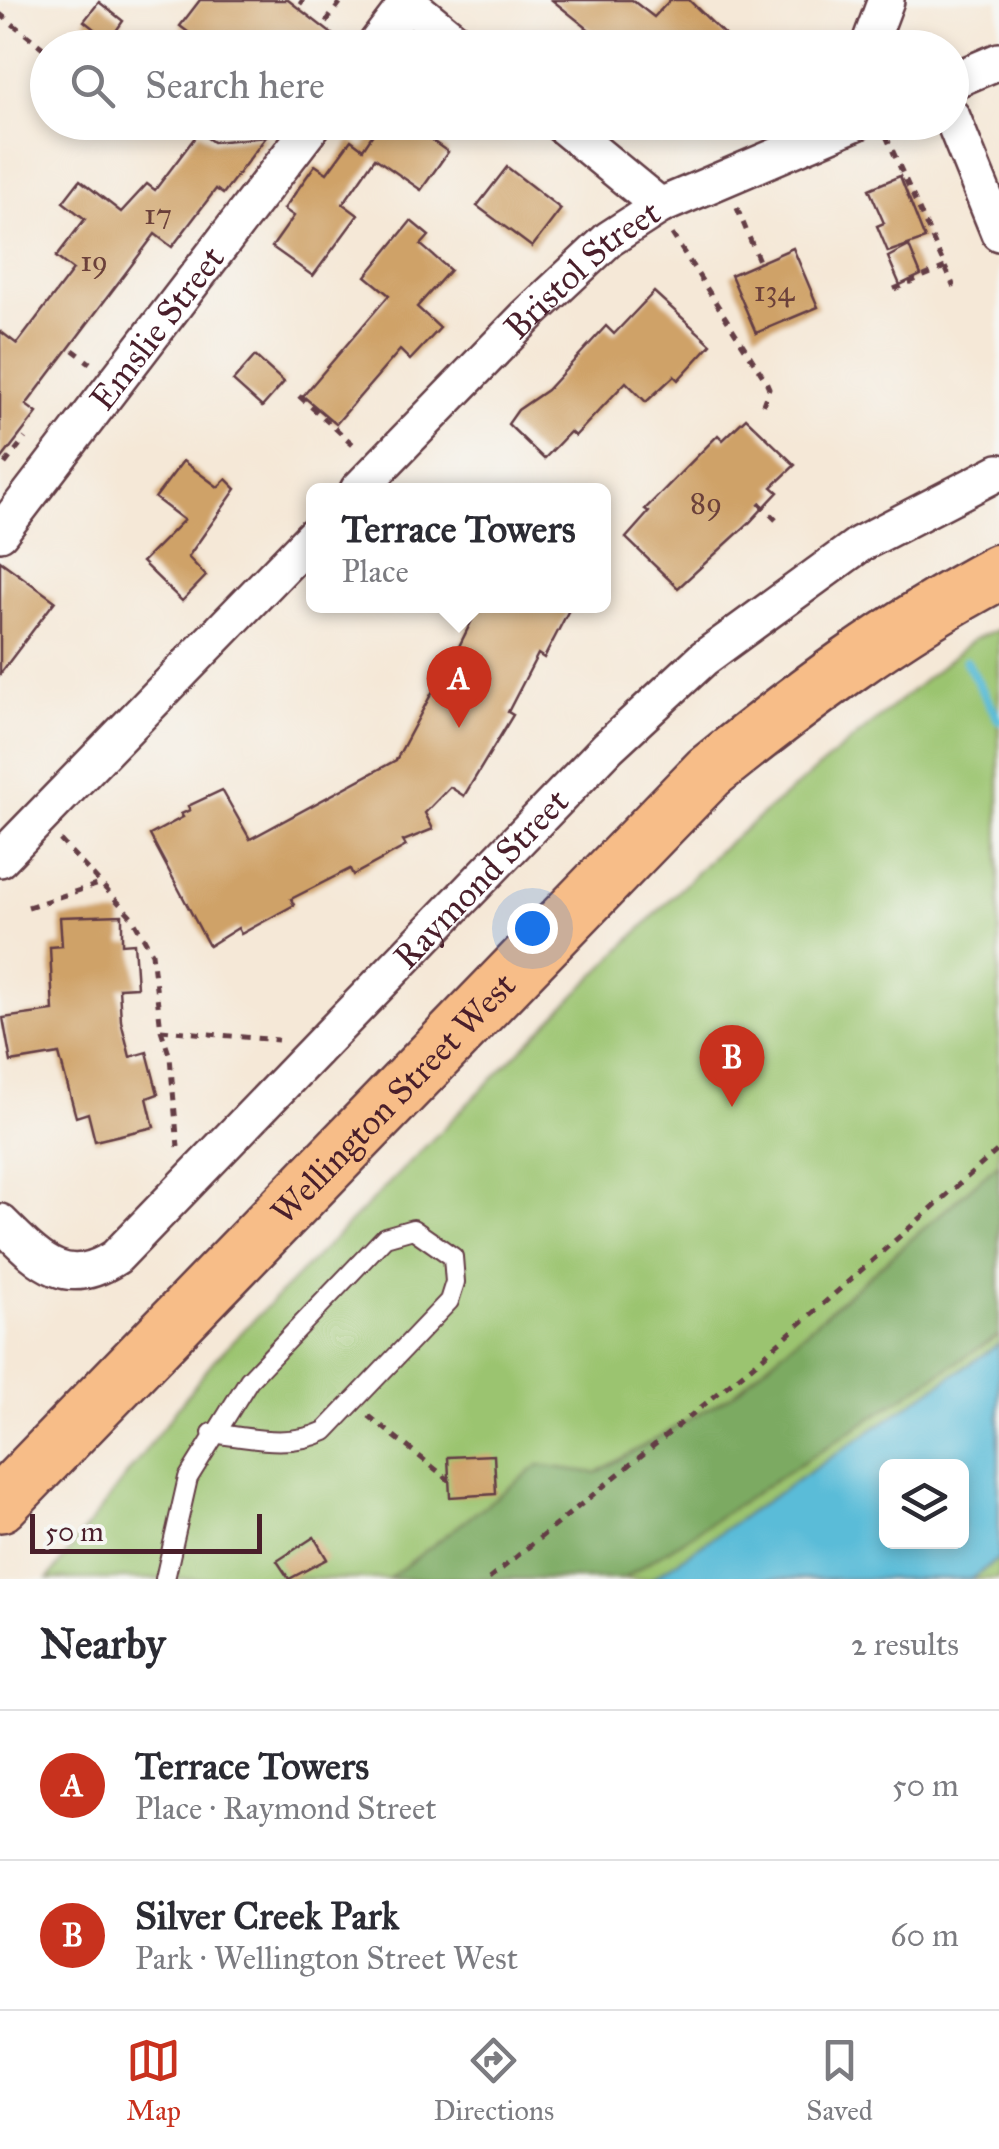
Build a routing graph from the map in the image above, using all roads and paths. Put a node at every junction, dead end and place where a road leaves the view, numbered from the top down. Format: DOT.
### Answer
graph roads {
  1 [pos="886,0"];
  2 [pos="407,1"];
  3 [pos="340,3"];
  4 [pos="0,14"];
  5 [pos="326,22"];
  6 [pos="385,30"];
  7 [pos="442,30"];
  8 [pos="875,30"];
  9 [pos="30,38"];
  10 [pos="999,61"];
  11 [pos="969,74"];
  12 [pos="301,140"];
  13 [pos="578,140"];
  14 [pos="847,140"];
  15 [pos="878,140"];
  16 [pos="961,140"];
  17 [pos="734,202"];
  18 [pos="666,218"];
  19 [pos="999,233"];
  20 [pos="759,261"];
  21 [pos="945,266"];
  22 [pos="954,287"];
  23 [pos="894,289"];
  24 [pos="73,350"];
  25 [pos="100,372"];
  26 [pos="299,396"];
  27 [pos="762,407"];
  28 [pos="25,438"];
  29 [pos="357,448"];
  30 [pos="5,464"];
  31 [pos="999,472"];
  32 [pos="365,483"];
  33 [pos="759,503"];
  34 [pos="780,524"];
  35 [pos="0,533"];
  36 [pos="306,544"];
  37 [pos="999,572"];
  38 [pos="39,819"];
  39 [pos="0,859"];
  40 [pos="102,883"];
  41 [pos="28,906"];
  42 [pos="161,1030"];
  43 [pos="290,1042"];
  44 [pos="999,1149"];
  45 [pos="181,1190"];
  46 [pos="0,1222"];
  47 [pos="352,1403"];
  48 [pos="212,1433"];
  49 [pos="449,1480"];
  50 [pos="0,1504"];
  51 [pos="165,1579"];
  52 [pos="489,1579"];
  1 -- 8 [label="street"];
  2 -- 6 [label="street"];
  2 -- 7 [label="street"];
  3 -- 5 [label="path"];
  4 -- 9 [label="path"];
  10 -- 11 [label="street"];
  12 -- 35 [label="street, Emslie Street"];
  13 -- 18 [label="street"];
  14 -- 18 [label="street, Bristol Street"];
  15 -- 21 [label="path"];
  16 -- 19 [label="street"];
  17 -- 20 [label="path"];
  18 -- 27 [label="path"];
  18 -- 32 [label="street, Bristol Street"];
  21 -- 22 [label="path"];
  21 -- 23 [label="path"];
  24 -- 25 [label="path"];
  26 -- 29 [label="path"];
  28 -- 30 [label="path"];
  31 -- 45 [label="street, Raymond Street"];
  33 -- 34 [label="path"];
  36 -- 38 [label="street"];
  37 -- 50 [label="main road, Wellington Street West"];
  38 -- 39 [label="street"];
  38 -- 40 [label="path"];
  40 -- 41 [label="path"];
  40 -- 42 [label="path"];
  42 -- 43 [label="path"];
  42 -- 45 [label="path"];
  44 -- 52 [label="path"];
  45 -- 46 [label="street, Raymond Street"];
  47 -- 48 [label="lane"];
  47 -- 48 [label="lane"];
  47 -- 49 [label="path"];
  48 -- 51 [label="lane"];
}
